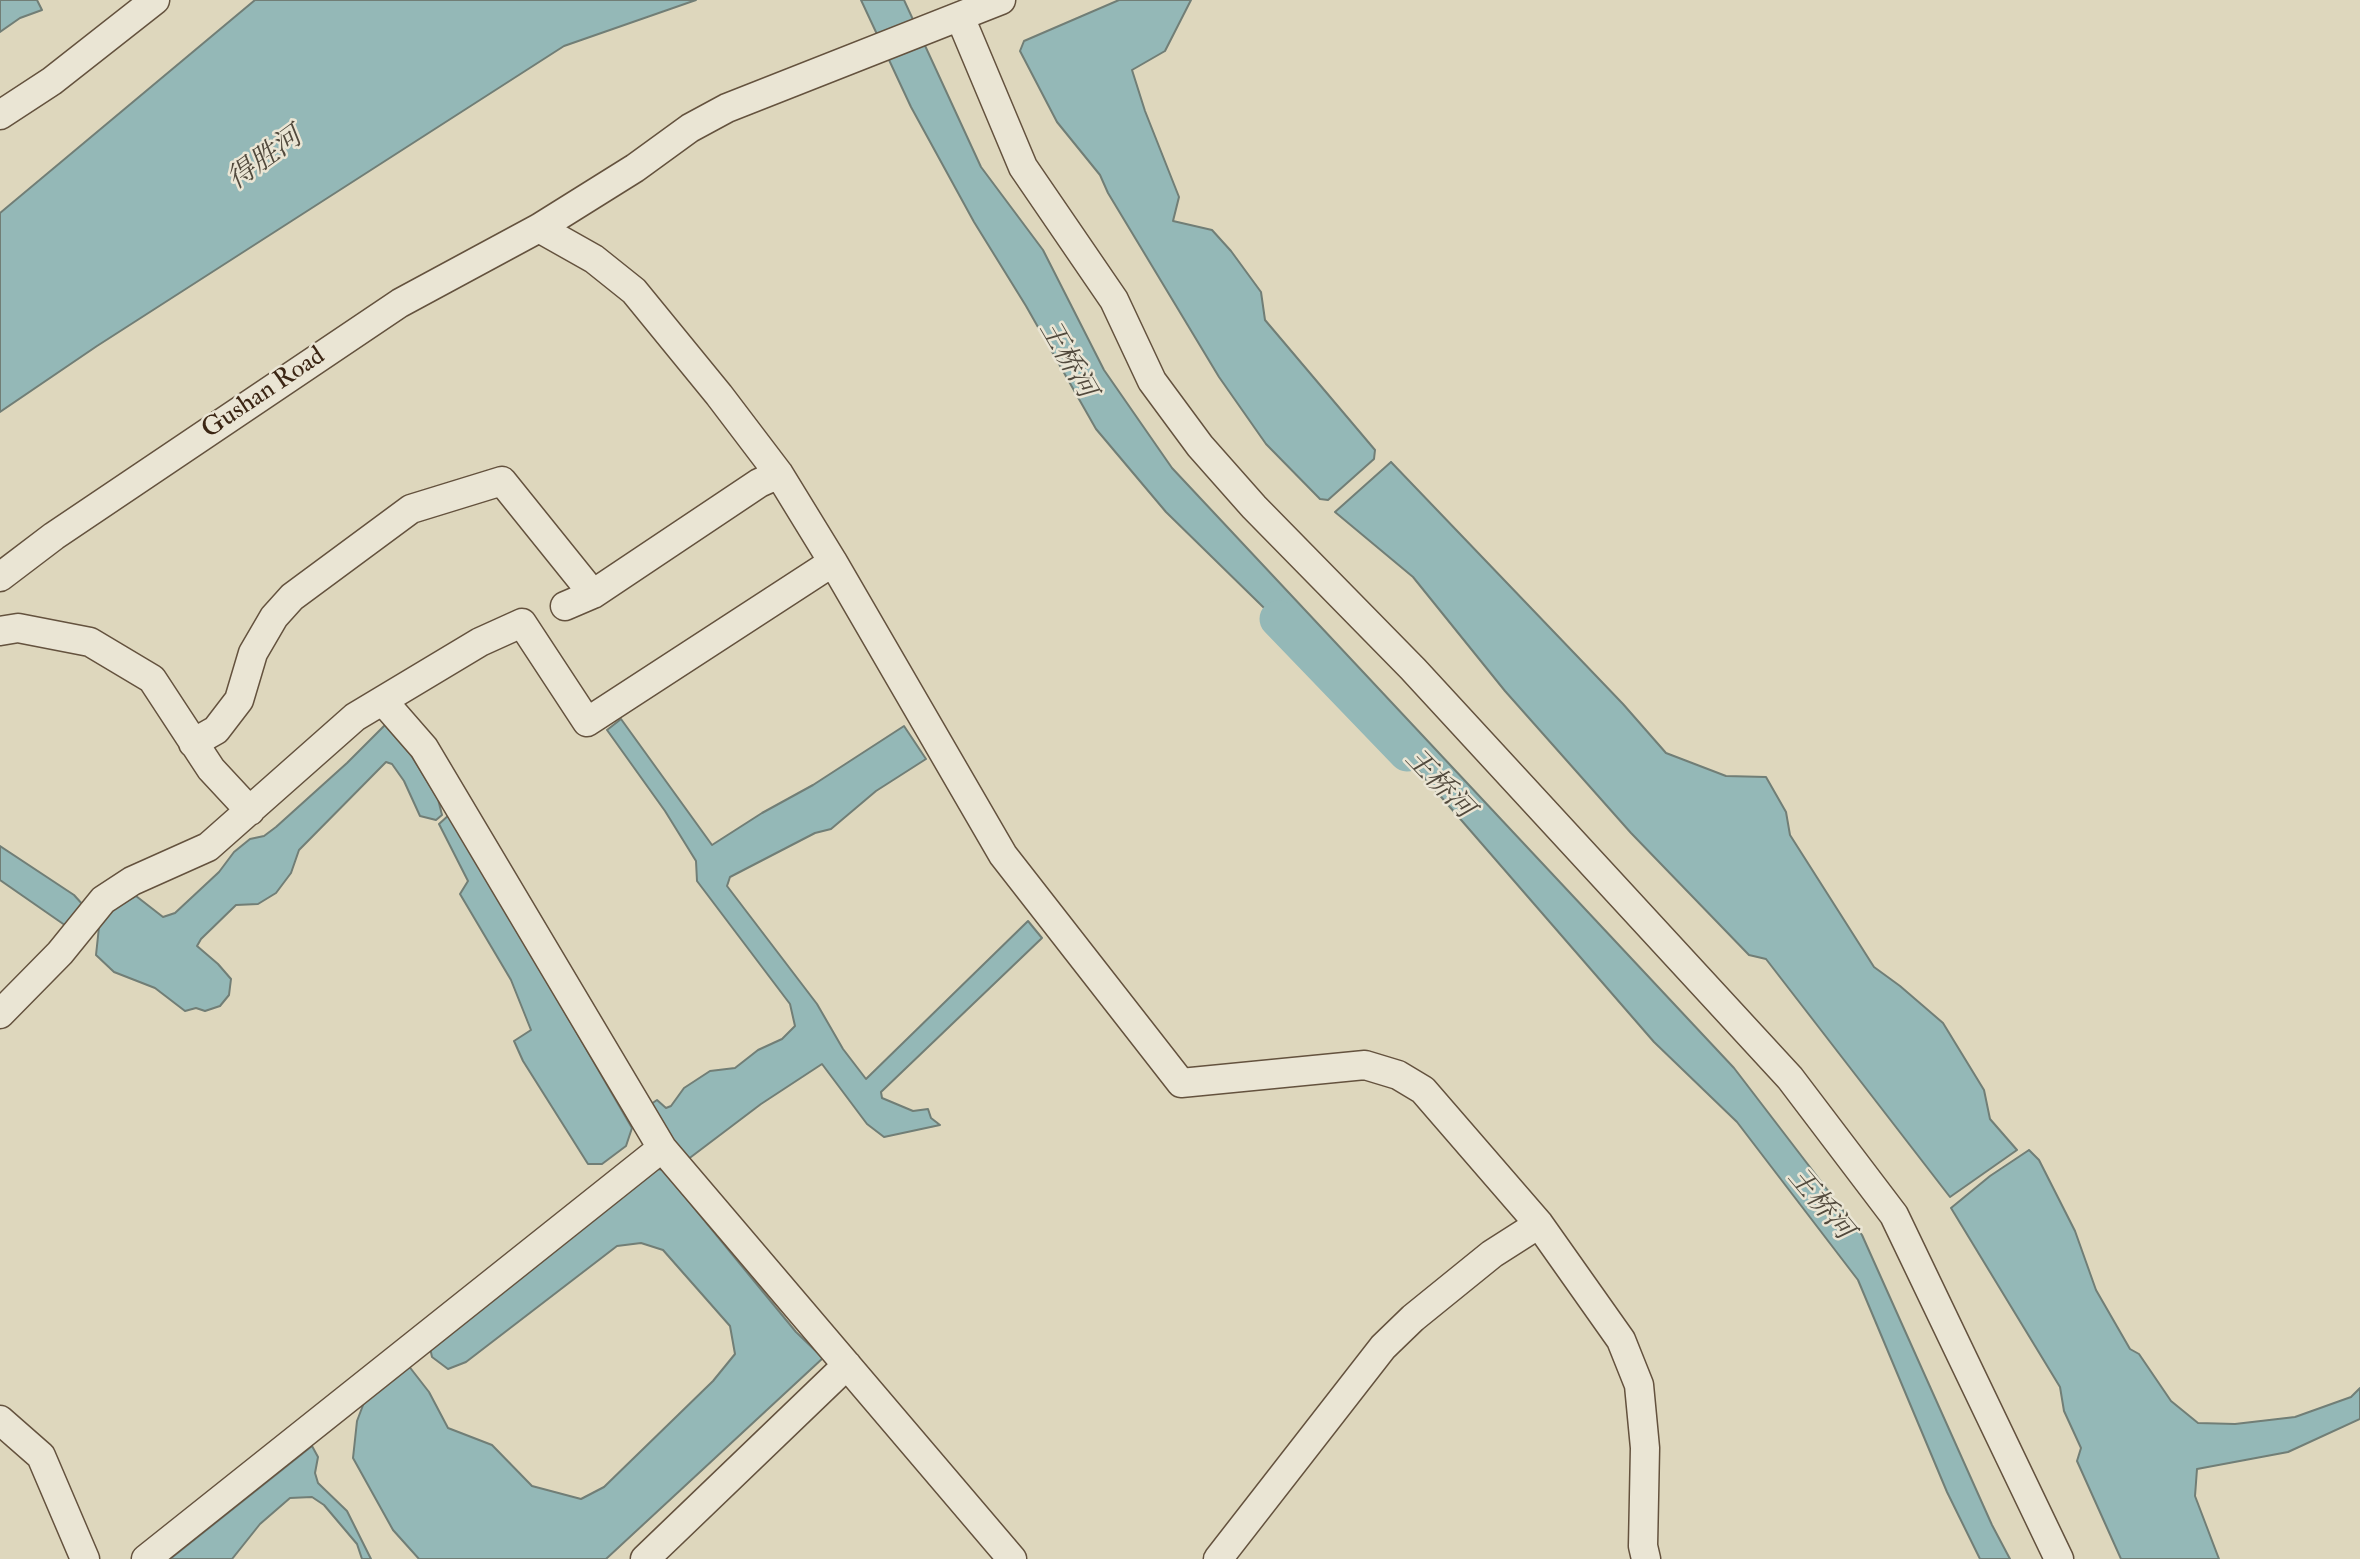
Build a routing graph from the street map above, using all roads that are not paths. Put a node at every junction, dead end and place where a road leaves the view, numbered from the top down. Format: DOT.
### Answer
graph roads {
  1 [pos="155,0"];
  2 [pos="1001,0"];
  3 [pos="960,17"];
  4 [pos="0,115"];
  5 [pos="539,228"];
  6 [pos="779,474"];
  7 [pos="833,562"];
  8 [pos="0,577"];
  9 [pos="593,594"];
  10 [pos="565,606"];
  11 [pos="0,631"];
  12 [pos="383,701"];
  13 [pos="193,743"];
  14 [pos="250,811"];
  15 [pos="0,1014"];
  16 [pos="662,1148"];
  17 [pos="1539,1224"];
  18 [pos="847,1365"];
  19 [pos="0,1420"];
  20 [pos="85,1559"];
  21 [pos="146,1559"];
  22 [pos="645,1559"];
  23 [pos="1012,1559"];
  24 [pos="1218,1559"];
  25 [pos="1646,1559"];
  26 [pos="2059,1559"];
  1 -- 4 [label="street"];
  2 -- 3 [label="street, Gushan Road"];
  3 -- 5 [label="street, Gushan Road"];
  3 -- 26 [label="street"];
  5 -- 6 [label="street"];
  5 -- 8 [label="street, Gushan Road"];
  6 -- 7 [label="street"];
  6 -- 9 [label="street"];
  7 -- 12 [label="street"];
  7 -- 17 [label="street"];
  9 -- 10 [label="street"];
  9 -- 13 [label="street"];
  11 -- 13 [label="street"];
  12 -- 14 [label="street"];
  12 -- 16 [label="street"];
  13 -- 14 [label="street"];
  14 -- 15 [label="street"];
  16 -- 18 [label="street"];
  16 -- 21 [label="street"];
  17 -- 24 [label="street"];
  17 -- 25 [label="street"];
  18 -- 22 [label="street"];
  18 -- 23 [label="street"];
  19 -- 20 [label="street"];
}
